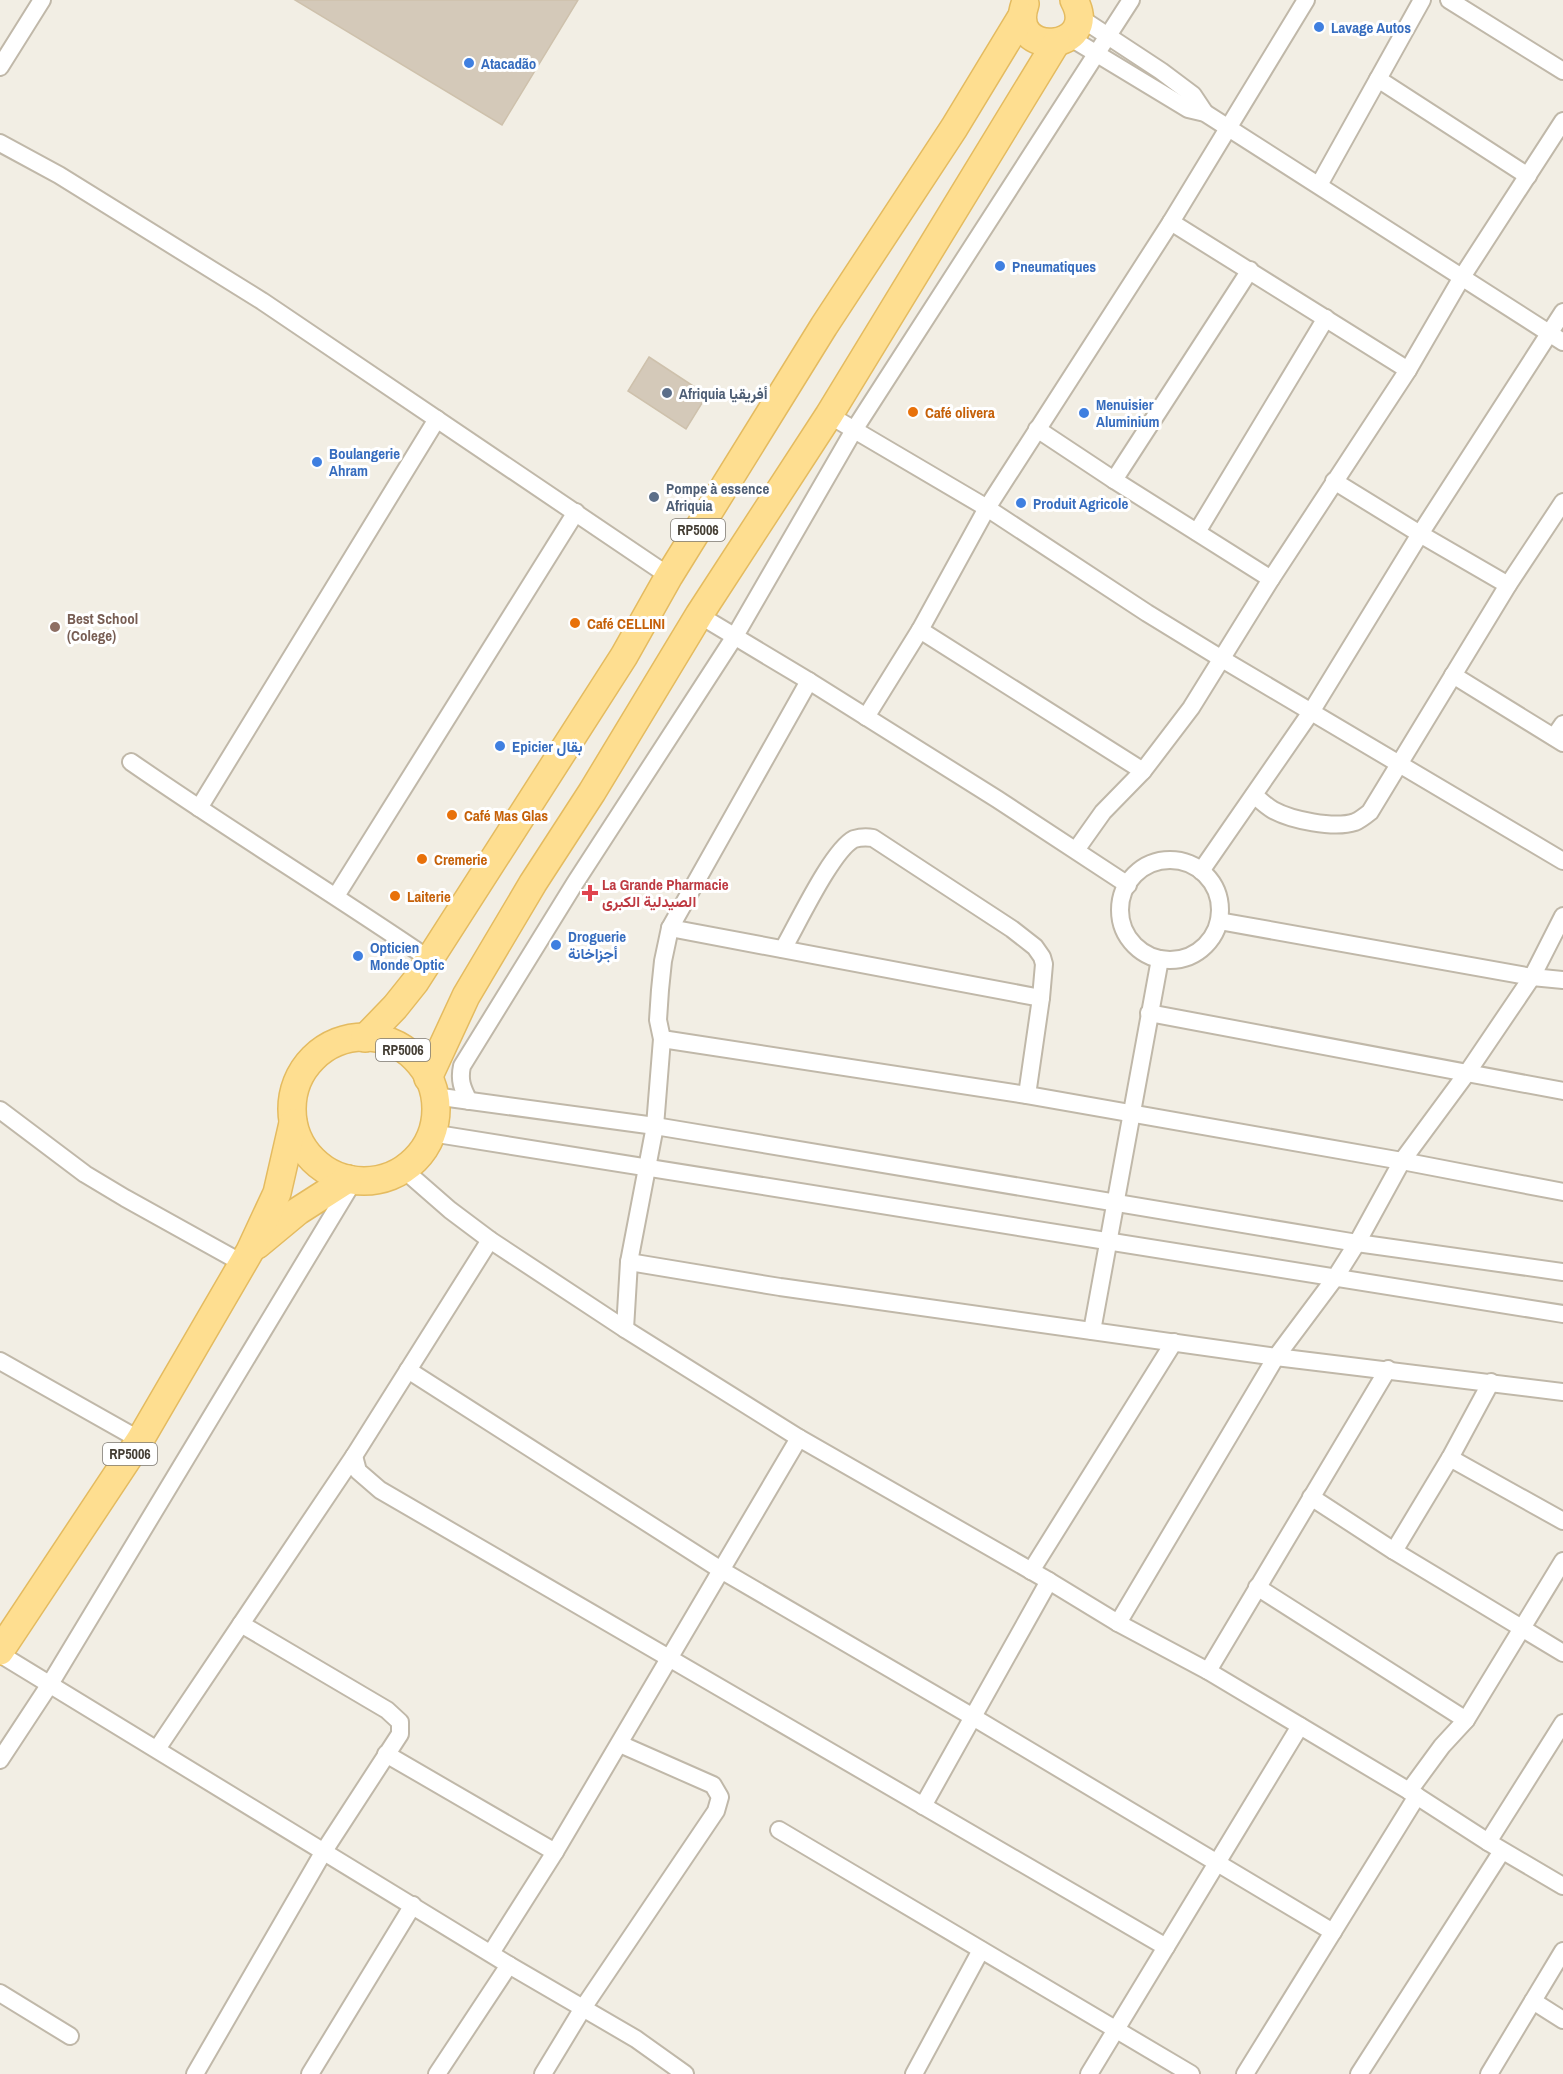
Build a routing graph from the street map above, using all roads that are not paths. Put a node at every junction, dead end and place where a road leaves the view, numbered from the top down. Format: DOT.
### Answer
graph roads {
  1 [pos="42,0"];
  2 [pos="1131,0"];
  3 [pos="1306,0"];
  4 [pos="1422,0"];
  5 [pos="1449,0"];
  6 [pos="1025,4"];
  7 [pos="1073,18"];
  8 [pos="1109,36"];
  9 [pos="1097,55"];
  10 [pos="0,68"];
  11 [pos="1563,71"];
  12 [pos="1378,79"];
  13 [pos="1205,113"];
  14 [pos="1563,121"];
  15 [pos="1228,128"];
  16 [pos="0,143"];
  17 [pos="1528,177"];
  18 [pos="1319,185"];
  19 [pos="1172,222"];
  20 [pos="1250,270"];
  21 [pos="1462,277"];
  22 [pos="1563,312"];
  23 [pos="1326,318"];
  24 [pos="1557,338"];
  25 [pos="1408,370"];
  26 [pos="829,415"];
  27 [pos="437,419"];
  28 [pos="1037,429"];
  29 [pos="854,430"];
  30 [pos="1114,480"];
  31 [pos="1334,481"];
  32 [pos="1563,502"];
  33 [pos="987,508"];
  34 [pos="576,512"];
  35 [pos="1197,532"];
  36 [pos="1420,534"];
  37 [pos="669,576"];
  38 [pos="1271,579"];
  39 [pos="1508,585"];
  40 [pos="699,615"];
  41 [pos="920,630"];
  42 [pos="735,636"];
  43 [pos="1222,659"];
  44 [pos="1453,675"];
  45 [pos="809,681"];
  46 [pos="1311,712"];
  47 [pos="866,717"];
  48 [pos="1560,735"];
  49 [pos="131,762"];
  50 [pos="1400,764"];
  51 [pos="1143,771"];
  52 [pos="1254,795"];
  53 [pos="199,808"];
  54 [pos="1076,850"];
  55 [pos="1563,861"];
  56 [pos="1201,871"];
  57 [pos="1128,885"];
  58 [pos="336,896"];
  59 [pos="1563,916"];
  60 [pos="1219,921"];
  61 [pos="670,928"];
  62 [pos="783,949"];
  63 [pos="429,959"];
  64 [pos="1160,959"];
  65 [pos="1532,977"];
  66 [pos="1563,981"];
  67 [pos="1041,998"];
  68 [pos="1149,1013"];
  69 [pos="365,1038"];
  70 [pos="662,1039"];
  71 [pos="1467,1073"];
  72 [pos="431,1087"];
  73 [pos="1563,1091"];
  74 [pos="1027,1095"];
  75 [pos="469,1101"];
  76 [pos="0,1110"];
  77 [pos="1133,1114"];
  78 [pos="293,1123"];
  79 [pos="655,1126"];
  80 [pos="431,1133"];
  81 [pos="1402,1161"];
  82 [pos="646,1167"];
  83 [pos="403,1169"];
  84 [pos="351,1180"];
  85 [pos="1563,1192"];
  86 [pos="1115,1204"];
  87 [pos="490,1240"];
  88 [pos="1108,1241"];
  89 [pos="1357,1243"];
  90 [pos="246,1257"];
  91 [pos="630,1262"];
  92 [pos="1563,1272"];
  93 [pos="1335,1278"];
  94 [pos="1563,1314"];
  95 [pos="625,1329"];
  96 [pos="1092,1331"];
  97 [pos="1174,1342"];
  98 [pos="1276,1357"];
  99 [pos="0,1361"];
  100 [pos="1388,1369"];
  101 [pos="408,1370"];
  102 [pos="1491,1382"];
  103 [pos="1563,1392"];
  104 [pos="799,1438"];
  105 [pos="140,1440"];
  106 [pos="354,1456"];
  107 [pos="1449,1458"];
  108 [pos="1311,1497"];
  109 [pos="1563,1521"];
  110 [pos="1394,1551"];
  111 [pos="1563,1561"];
  112 [pos="720,1570"];
  113 [pos="1031,1570"];
  114 [pos="1049,1581"];
  115 [pos="1257,1587"];
  116 [pos="1118,1623"];
  117 [pos="241,1624"];
  118 [pos="1522,1628"];
  119 [pos="0,1652"];
  120 [pos="1563,1653"];
  121 [pos="670,1658"];
  122 [pos="1208,1671"];
  123 [pos="50,1684"];
  124 [pos="973,1717"];
  125 [pos="1466,1720"];
  126 [pos="1563,1723"];
  127 [pos="1300,1726"];
  128 [pos="620,1744"];
  129 [pos="157,1749"];
  130 [pos="386,1754"];
  131 [pos="0,1760"];
  132 [pos="1413,1794"];
  133 [pos="923,1806"];
  134 [pos="779,1830"];
  135 [pos="1495,1847"];
  136 [pos="324,1851"];
  137 [pos="555,1852"];
  138 [pos="1217,1862"];
  139 [pos="1563,1886"];
  140 [pos="413,1905"];
  141 [pos="1333,1932"];
  142 [pos="1166,1947"];
  143 [pos="981,1950"];
  144 [pos="1563,1952"];
  145 [pos="491,1953"];
  146 [pos="509,1965"];
  147 [pos="0,1993"];
  148 [pos="1533,2001"];
  149 [pos="583,2008"];
  150 [pos="1563,2020"];
  151 [pos="1116,2031"];
  152 [pos="70,2036"];
  153 [pos="195,2074"];
  154 [pos="310,2074"];
  155 [pos="437,2074"];
  156 [pos="543,2074"];
  157 [pos="685,2074"];
  158 [pos="914,2074"];
  159 [pos="1089,2074"];
  160 [pos="1191,2074"];
  161 [pos="1245,2074"];
  162 [pos="1359,2074"];
  163 [pos="1489,2074"];
  1 -- 10 [label="street"];
  2 -- 8 [label="street"];
  3 -- 15 [label="street"];
  4 -- 12 [label="street"];
  5 -- 11 [label="street"];
  6 -- 7 [label="main road, RP5006"];
  6 -- 37 [label="main road, RP5006"];
  7 -- 8 [label="street"];
  7 -- 9 [label="street"];
  7 -- 26 [label="main road, RP5006"];
  8 -- 9 [label="street"];
  8 -- 13 [label="street"];
  9 -- 13 [label="street"];
  9 -- 29 [label="street"];
  12 -- 17 [label="street"];
  12 -- 18 [label="street"];
  13 -- 15 [label="street"];
  14 -- 17 [label="street"];
  15 -- 18 [label="street"];
  15 -- 19 [label="street"];
  16 -- 27 [label="street"];
  17 -- 21 [label="street"];
  18 -- 21 [label="street"];
  19 -- 20 [label="street"];
  19 -- 28 [label="street"];
  20 -- 23 [label="street"];
  20 -- 30 [label="street"];
  21 -- 24 [label="street"];
  21 -- 25 [label="street"];
  22 -- 24 [label="street"];
  23 -- 25 [label="street"];
  23 -- 35 [label="street"];
  24 -- 36 [label="street"];
  25 -- 31 [label="street"];
  26 -- 29 [label="street"];
  26 -- 40 [label="main road, RP5006"];
  27 -- 34 [label="street"];
  27 -- 53 [label="street"];
  28 -- 30 [label="street"];
  28 -- 33 [label="street"];
  29 -- 33 [label="street"];
  29 -- 42 [label="street"];
  30 -- 35 [label="street"];
  31 -- 36 [label="street"];
  31 -- 38 [label="street"];
  32 -- 39 [label="street"];
  33 -- 41 [label="street"];
  33 -- 43 [label="street"];
  34 -- 37 [label="street"];
  34 -- 58 [label="street"];
  35 -- 38 [label="street"];
  36 -- 39 [label="street"];
  36 -- 46 [label="street"];
  37 -- 63 [label="main road, RP5006"];
  38 -- 43 [label="street"];
  39 -- 44 [label="street"];
  40 -- 42 [label="street"];
  40 -- 72 [label="main road, RP5006"];
  41 -- 47 [label="street"];
  41 -- 51 [label="street"];
  42 -- 45 [label="street"];
  42 -- 75 [label="street"];
  43 -- 46 [label="street"];
  43 -- 51 [label="street"];
  44 -- 48 [label="street"];
  44 -- 50 [label="street"];
  45 -- 47 [label="street"];
  45 -- 61 [label="street"];
  46 -- 50 [label="street"];
  46 -- 52 [label="street"];
  47 -- 54 [label="street"];
  49 -- 53 [label="street"];
  50 -- 52 [label="street"];
  50 -- 55 [label="street"];
  51 -- 54 [label="street"];
  52 -- 56 [label="street"];
  53 -- 58 [label="street"];
  54 -- 57 [label="street"];
  56 -- 57 [label="street"];
  56 -- 60 [label="street"];
  57 -- 64 [label="street"];
  58 -- 63 [label="street"];
  59 -- 65 [label="street"];
  60 -- 64 [label="street"];
  60 -- 65 [label="street"];
  61 -- 62 [label="street"];
  61 -- 70 [label="street"];
  62 -- 67 [label="street"];
  62 -- 67 [label="street"];
  63 -- 69 [label="main road, RP5006"];
  64 -- 68 [label="street"];
  65 -- 66 [label="street"];
  65 -- 71 [label="street"];
  67 -- 74 [label="street"];
  68 -- 71 [label="street"];
  68 -- 77 [label="street"];
  69 -- 72 [label="main road, RP5006"];
  69 -- 78 [label="main road, RP5006"];
  70 -- 74 [label="street"];
  70 -- 79 [label="street"];
  71 -- 73 [label="street"];
  71 -- 81 [label="street"];
  72 -- 75 [label="street"];
  72 -- 80 [label="main road, RP5006"];
  74 -- 77 [label="street"];
  75 -- 79 [label="street"];
  76 -- 90 [label="street"];
  77 -- 81 [label="street"];
  77 -- 86 [label="street"];
  78 -- 84 [label="main road, RP5006"];
  78 -- 90 [label="main road, RP5006"];
  79 -- 82 [label="street"];
  79 -- 86 [label="street"];
  80 -- 82 [label="street"];
  80 -- 83 [label="main road, RP5006"];
  81 -- 85 [label="street"];
  81 -- 89 [label="street"];
  82 -- 88 [label="street"];
  82 -- 91 [label="street"];
  83 -- 84 [label="main road, RP5006"];
  83 -- 87 [label="street"];
  84 -- 90 [label="main road, RP5006"];
  84 -- 123 [label="street"];
  86 -- 88 [label="street"];
  86 -- 89 [label="street"];
  87 -- 95 [label="street"];
  87 -- 101 [label="street"];
  88 -- 93 [label="street"];
  88 -- 96 [label="street"];
  89 -- 92 [label="street"];
  89 -- 93 [label="street"];
  90 -- 105 [label="main road, RP5006"];
  91 -- 95 [label="street"];
  91 -- 96 [label="street"];
  93 -- 94 [label="street"];
  93 -- 98 [label="street"];
  95 -- 104 [label="street"];
  96 -- 97 [label="street"];
  97 -- 98 [label="street"];
  97 -- 113 [label="street"];
  98 -- 100 [label="street"];
  98 -- 116 [label="street"];
  99 -- 105 [label="street"];
  100 -- 102 [label="street"];
  100 -- 108 [label="street"];
  101 -- 106 [label="street"];
  101 -- 112 [label="street"];
  102 -- 103 [label="street"];
  102 -- 107 [label="street"];
  104 -- 112 [label="street"];
  104 -- 113 [label="street"];
  105 -- 119 [label="main road, RP5006"];
  106 -- 117 [label="street"];
  106 -- 121 [label="street"];
  107 -- 109 [label="street"];
  107 -- 110 [label="street"];
  108 -- 110 [label="street"];
  108 -- 115 [label="street"];
  110 -- 118 [label="street"];
  111 -- 118 [label="street"];
  112 -- 121 [label="street"];
  112 -- 124 [label="street"];
  113 -- 114 [label="street"];
  114 -- 116 [label="street"];
  114 -- 124 [label="street"];
  115 -- 122 [label="street"];
  115 -- 125 [label="street"];
  116 -- 122 [label="street"];
  117 -- 129 [label="street"];
  117 -- 130 [label="street"];
  118 -- 120 [label="street"];
  118 -- 125 [label="street"];
  119 -- 123 [label="street"];
  121 -- 128 [label="street"];
  121 -- 133 [label="street"];
  122 -- 127 [label="street"];
  123 -- 129 [label="street"];
  123 -- 131 [label="street"];
  124 -- 133 [label="street"];
  124 -- 138 [label="street"];
  125 -- 132 [label="street"];
  126 -- 135 [label="street"];
  127 -- 132 [label="street"];
  127 -- 138 [label="street"];
  128 -- 137 [label="street"];
  128 -- 149 [label="street"];
  129 -- 136 [label="street"];
  130 -- 136 [label="street"];
  130 -- 137 [label="street"];
  132 -- 135 [label="street"];
  132 -- 141 [label="street"];
  133 -- 142 [label="street"];
  134 -- 143 [label="street"];
  135 -- 139 [label="street"];
  135 -- 162 [label="street"];
  136 -- 140 [label="street"];
  136 -- 153 [label="street"];
  137 -- 145 [label="street"];
  138 -- 141 [label="street"];
  138 -- 142 [label="street"];
  140 -- 145 [label="street"];
  140 -- 154 [label="street"];
  141 -- 161 [label="street"];
  142 -- 151 [label="street"];
  143 -- 151 [label="street"];
  143 -- 158 [label="street"];
  144 -- 148 [label="street"];
  145 -- 146 [label="street"];
  146 -- 149 [label="street"];
  146 -- 155 [label="street"];
  147 -- 152 [label="street"];
  148 -- 150 [label="street"];
  148 -- 163 [label="street"];
  149 -- 156 [label="street"];
  149 -- 157 [label="street"];
  151 -- 159 [label="street"];
  151 -- 160 [label="street"];
}
